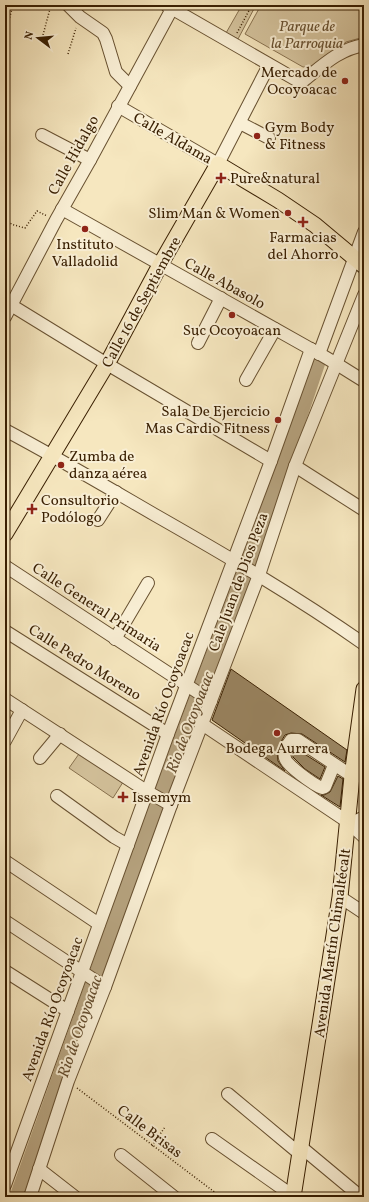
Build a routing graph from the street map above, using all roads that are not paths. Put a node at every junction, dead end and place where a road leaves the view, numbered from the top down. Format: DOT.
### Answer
graph roads {
  1 [pos="68,5"];
  2 [pos="171,6"];
  3 [pos="364,45"];
  4 [pos="269,65"];
  5 [pos="130,86"];
  6 [pos="118,106"];
  7 [pos="240,123"];
  8 [pos="42,135"];
  9 [pos="269,138"];
  10 [pos="90,160"];
  11 [pos="218,164"];
  12 [pos="62,209"];
  13 [pos="364,232"];
  14 [pos="359,262"];
  15 [pos="160,265"];
  16 [pos="364,295"];
  17 [pos="221,298"];
  18 [pos="8,304"];
  19 [pos="5,317"];
  20 [pos="275,329"];
  21 [pos="198,343"];
  22 [pos="315,351"];
  23 [pos="107,364"];
  24 [pos="336,365"];
  25 [pos="246,380"];
  26 [pos="364,381"];
  27 [pos="5,430"];
  28 [pos="53,455"];
  29 [pos="271,461"];
  30 [pos="295,466"];
  31 [pos="116,492"];
  32 [pos="364,510"];
  33 [pos="98,520"];
  34 [pos="5,534"];
  35 [pos="236,561"];
  36 [pos="5,566"];
  37 [pos="257,574"];
  38 [pos="148,583"];
  39 [pos="5,631"];
  40 [pos="114,639"];
  41 [pos="364,644"];
  42 [pos="190,687"];
  43 [pos="364,688"];
  44 [pos="5,699"];
  45 [pos="209,700"];
  46 [pos="22,710"];
  47 [pos="202,724"];
  48 [pos="60,734"];
  49 [pos="168,734"];
  50 [pos="5,741"];
  51 [pos="40,758"];
  52 [pos="334,765"];
  53 [pos="352,776"];
  54 [pos="150,793"];
  55 [pos="58,796"];
  56 [pos="169,804"];
  57 [pos="364,817"];
  58 [pos="348,822"];
  59 [pos="364,837"];
  60 [pos="128,845"];
  61 [pos="5,861"];
  62 [pos="340,896"];
  63 [pos="364,913"];
  64 [pos="5,922"];
  65 [pos="99,924"];
  66 [pos="5,971"];
  67 [pos="84,974"];
  68 [pos="103,986"];
  69 [pos="68,1011"];
  70 [pos="228,1094"];
  71 [pos="212,1139"];
  72 [pos="301,1150"];
  73 [pos="121,1155"];
  74 [pos="39,1169"];
  75 [pos="5,1185"];
  76 [pos="293,1196"];
  77 [pos="30,1197"];
  78 [pos="75,1197"];
  79 [pos="174,1197"];
  80 [pos="361,1197"];
  1 -- 5 [label="street"];
  2 -- 4 [label="street"];
  2 -- 5 [label="street, Calle Hidalgo"];
  3 -- 4 [label="street"];
  4 -- 7 [label="street, Calle 16 de Septiembre"];
  5 -- 6 [label="street, Calle Hidalgo"];
  6 -- 10 [label="street, Calle Hidalgo"];
  6 -- 11 [label="street, Calle Aldama"];
  7 -- 9 [label="street"];
  7 -- 11 [label="street, Calle 16 de Septiembre"];
  8 -- 10 [label="street"];
  10 -- 12 [label="street, Calle Hidalgo"];
  11 -- 14 [label="main road, Calle Aldama"];
  11 -- 15 [label="main road, Calle 16 de Septiembre"];
  12 -- 15 [label="street, Calle Abasolo"];
  12 -- 18 [label="street, Calle Hidalgo"];
  13 -- 14 [label="street, Avenida Río Ocoyoacac"];
  14 -- 22 [label="street, Avenida Río Ocoyoacac"];
  15 -- 17 [label="street, Calle Abasolo"];
  15 -- 23 [label="main road, Calle 16 de Septiembre"];
  16 -- 24 [label="street, Cale Juan de Dios Peza"];
  17 -- 20 [label="street, Calle Abasolo"];
  17 -- 21 [label="street"];
  18 -- 19 [label="street, Calle Hidalgo"];
  18 -- 23 [label="street"];
  20 -- 22 [label="street, Calle Abasolo"];
  20 -- 25 [label="street"];
  22 -- 24 [label="street, Calle Abasolo"];
  22 -- 29 [label="street, Avenida Río Ocoyoacac"];
  23 -- 28 [label="main road, Calle 16 de Septiembre"];
  23 -- 29 [label="street"];
  24 -- 26 [label="street"];
  24 -- 30 [label="street, Cale Juan de Dios Peza"];
  27 -- 28 [label="street"];
  28 -- 31 [label="street"];
  28 -- 34 [label="main road, Calle 16 de Septiembre"];
  29 -- 35 [label="street, Avenida Río Ocoyoacac"];
  30 -- 32 [label="street"];
  30 -- 37 [label="street, Cale Juan de Dios Peza"];
  31 -- 33 [label="street"];
  31 -- 35 [label="street"];
  35 -- 37 [label="street"];
  35 -- 42 [label="street, Avenida Río Ocoyoacac"];
  36 -- 40 [label="street, Calle General Primaria"];
  37 -- 41 [label="street"];
  37 -- 45 [label="street, Cale Juan de Dios Peza"];
  38 -- 40 [label="street"];
  39 -- 49 [label="street, Calle Pedro Moreno"];
  40 -- 42 [label="street, Calle General Primaria"];
  42 -- 45 [label="street, Calle General Primaria"];
  42 -- 49 [label="street, Avenida Río Ocoyoacac"];
  43 -- 53 [label="main road, Avenida Martín Chimaltécalt"];
  44 -- 46 [label="street"];
  45 -- 47 [label="street, Cale Juan de Dios Peza"];
  46 -- 48 [label="street"];
  46 -- 50 [label="street"];
  47 -- 56 [label="street, Cale Juan de Dios Peza"];
  47 -- 58 [label="street"];
  48 -- 51 [label="street"];
  48 -- 54 [label="street"];
  49 -- 54 [label="street, Avenida Río Ocoyoacac"];
  52 -- 53 [label="street"];
  53 -- 58 [label="main road, Avenida Martín Chimaltécalt"];
  54 -- 56 [label="street"];
  54 -- 60 [label="street, Avenida Río Ocoyoacac"];
  55 -- 60 [label="street"];
  56 -- 68 [label="street, Cale Juan de Dios Peza"];
  57 -- 58 [label="street"];
  58 -- 59 [label="street"];
  58 -- 62 [label="main road, Avenida Martín Chimaltécalt"];
  60 -- 65 [label="street, Avenida Río Ocoyoacac"];
  61 -- 65 [label="street"];
  62 -- 63 [label="street"];
  62 -- 72 [label="main road, Avenida Martín Chimaltécalt"];
  64 -- 67 [label="street"];
  65 -- 67 [label="street, Avenida Río Ocoyoacac"];
  66 -- 69 [label="street"];
  67 -- 68 [label="street"];
  67 -- 69 [label="street, Avenida Río Ocoyoacac"];
  68 -- 74 [label="street, Cale Juan de Dios Peza"];
  69 -- 75 [label="street, Avenida Río Ocoyoacac"];
  70 -- 72 [label="street"];
  71 -- 76 [label="street"];
  72 -- 76 [label="main road, Avenida Martín Chimaltécalt"];
  72 -- 80 [label="street"];
  73 -- 79 [label="street"];
  74 -- 77 [label="street, Cale Juan de Dios Peza"];
  74 -- 78 [label="street"];
}
